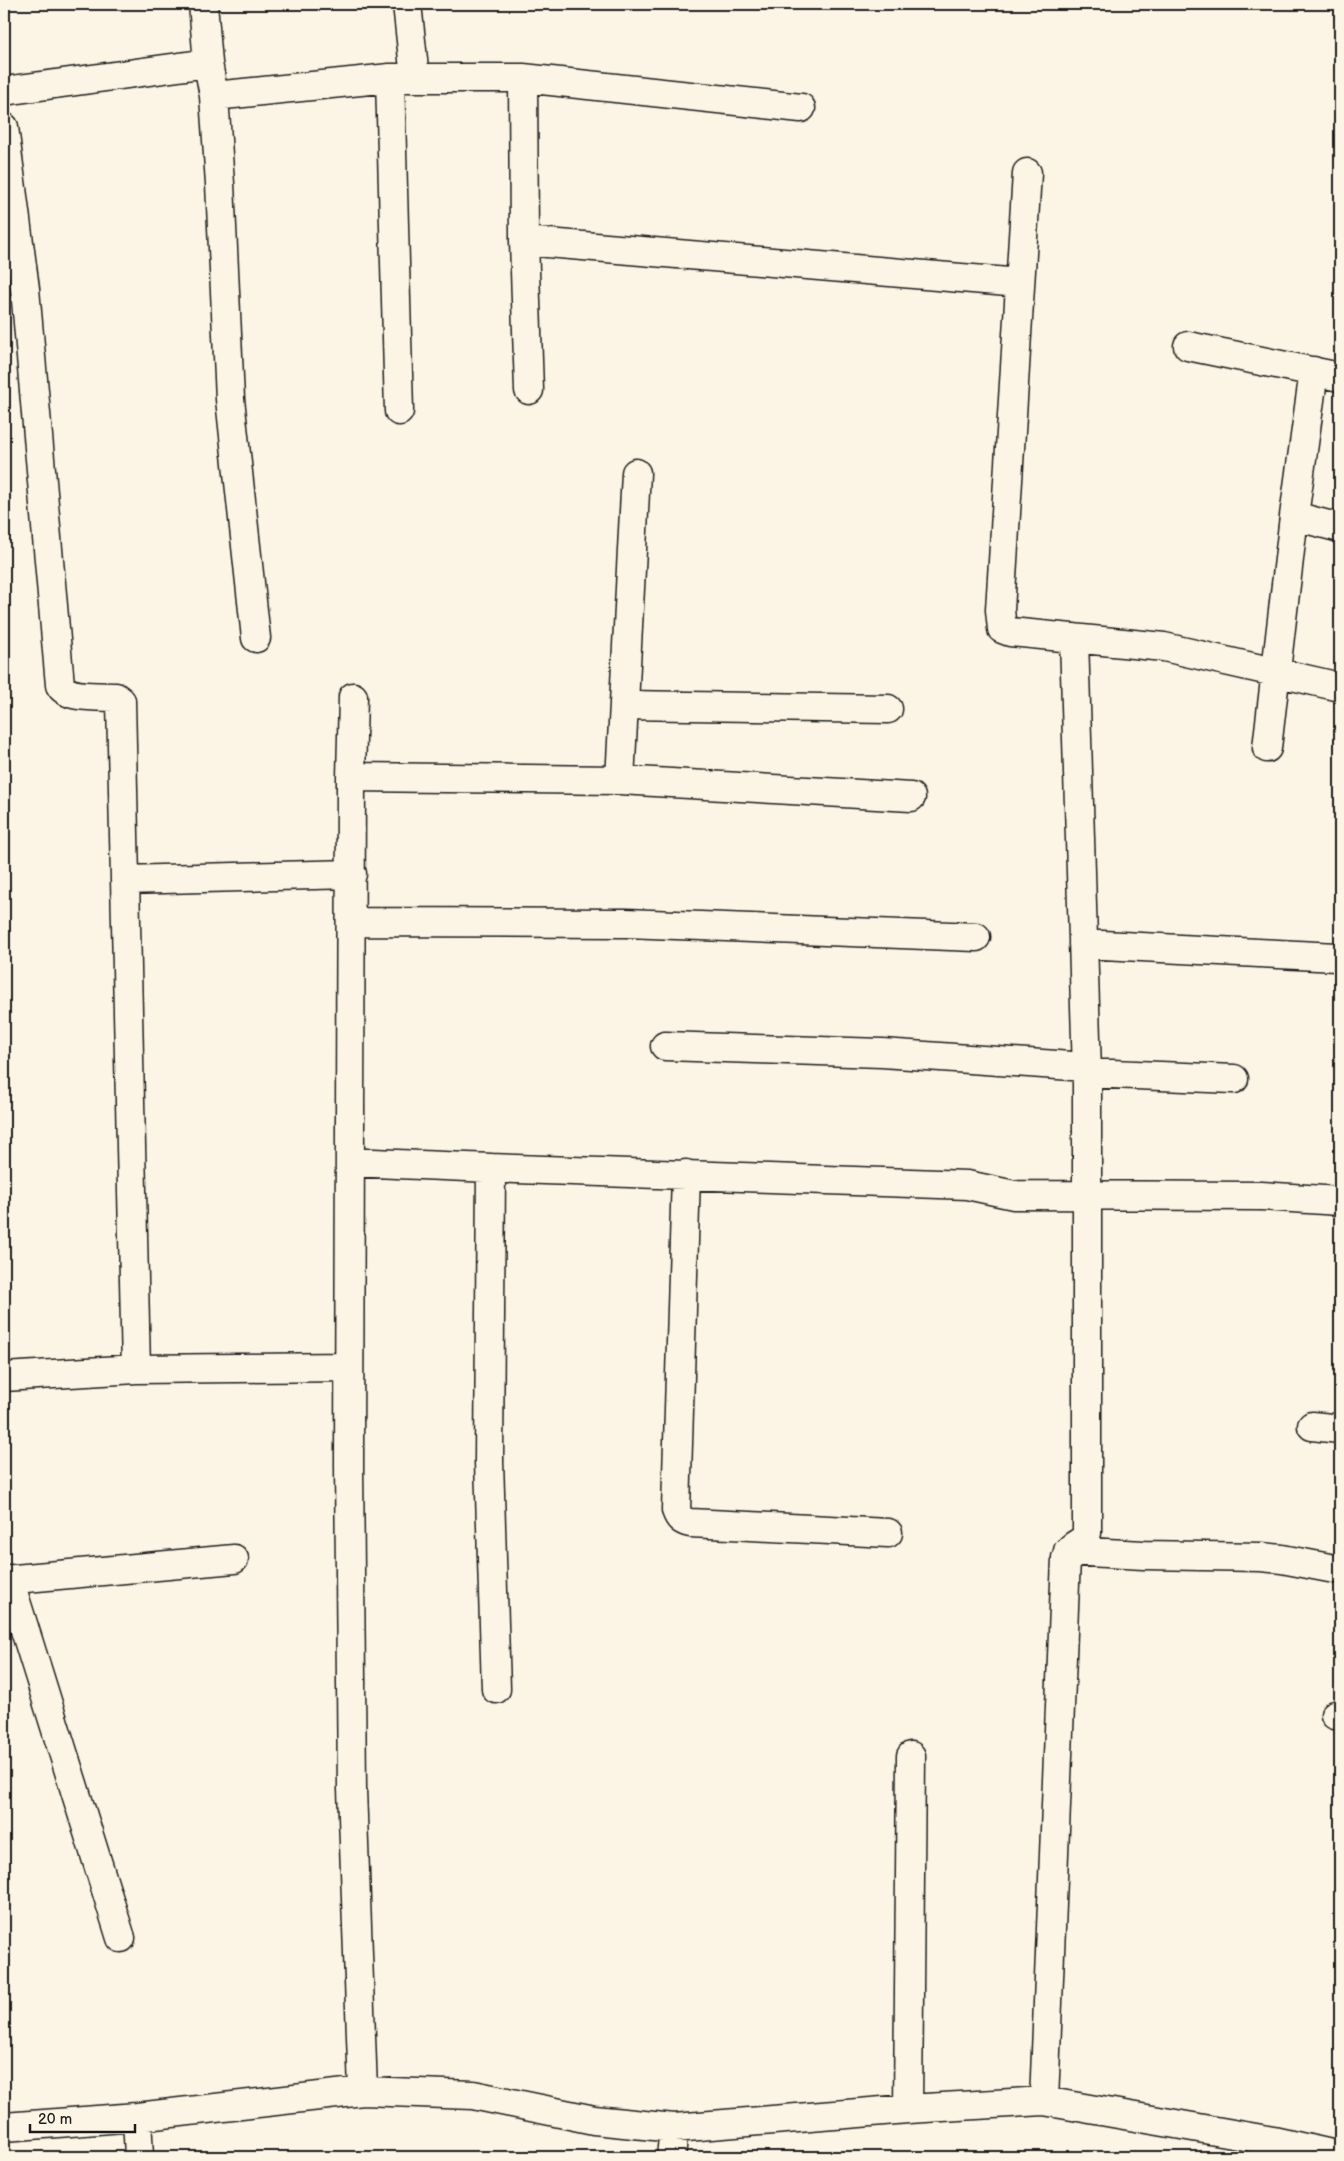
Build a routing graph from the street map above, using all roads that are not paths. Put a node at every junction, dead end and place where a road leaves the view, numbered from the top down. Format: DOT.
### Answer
graph roads {
  1 [pos="203,4"];
  2 [pos="406,4"];
  3 [pos="208,63"];
  4 [pos="402,78"];
  5 [pos="523,78"];
  6 [pos="4,91"];
  7 [pos="214,96"];
  8 [pos="801,108"];
  9 [pos="4,127"];
  10 [pos="1027,173"];
  11 [pos="524,240"];
  12 [pos="1020,283"];
  13 [pos="1188,346"];
  14 [pos="1327,374"];
  15 [pos="529,390"];
  16 [pos="399,411"];
  17 [pos="636,473"];
  18 [pos="1294,516"];
  19 [pos="1340,528"];
  20 [pos="256,638"];
  21 [pos="1074,638"];
  22 [pos="1275,673"];
  23 [pos="1340,687"];
  24 [pos="353,697"];
  25 [pos="624,705"];
  26 [pos="888,709"];
  27 [pos="1267,748"];
  28 [pos="351,777"];
  29 [pos="620,780"];
  30 [pos="911,797"];
  31 [pos="352,874"];
  32 [pos="125,880"];
  33 [pos="352,922"];
  34 [pos="976,938"];
  35 [pos="1083,944"];
  36 [pos="1336,957"];
  37 [pos="665,1046"];
  38 [pos="1086,1070"];
  39 [pos="1234,1079"];
  40 [pos="350,1162"];
  41 [pos="491,1168"];
  42 [pos="686,1174"];
  43 [pos="1088,1196"];
  44 [pos="1340,1201"];
  45 [pos="349,1367"];
  46 [pos="136,1369"];
  47 [pos="4,1378"];
  48 [pos="1312,1426"];
  49 [pos="1340,1428"];
  50 [pos="888,1533"];
  51 [pos="1068,1551"];
  52 [pos="234,1559"];
  53 [pos="1340,1570"];
  54 [pos="6,1580"];
  55 [pos="496,1688"];
  56 [pos="911,1756"];
  57 [pos="121,1938"];
  58 [pos="363,2091"];
  59 [pos="1044,2101"];
  60 [pos="908,2109"];
  61 [pos="137,2117"];
  62 [pos="4,2127"];
  63 [pos="674,2128"];
  64 [pos="1340,2156"];
  65 [pos="139,2157"];
  66 [pos="671,2157"];
  1 -- 3 [label="street"];
  2 -- 4 [label="street"];
  3 -- 6 [label="street"];
  3 -- 7 [label="street"];
  4 -- 5 [label="street"];
  4 -- 7 [label="street"];
  4 -- 16 [label="street"];
  5 -- 8 [label="street"];
  5 -- 11 [label="street"];
  7 -- 20 [label="street"];
  9 -- 32 [label="street"];
  10 -- 12 [label="street"];
  11 -- 12 [label="street"];
  11 -- 15 [label="street"];
  12 -- 21 [label="street"];
  13 -- 14 [label="street"];
  14 -- 18 [label="street"];
  17 -- 25 [label="street"];
  18 -- 19 [label="street"];
  18 -- 22 [label="street"];
  21 -- 22 [label="street"];
  21 -- 35 [label="street"];
  22 -- 23 [label="street"];
  22 -- 27 [label="street"];
  24 -- 28 [label="street"];
  25 -- 26 [label="street"];
  25 -- 29 [label="street"];
  28 -- 29 [label="street"];
  28 -- 31 [label="street"];
  29 -- 30 [label="street"];
  31 -- 32 [label="street"];
  31 -- 33 [label="street"];
  32 -- 46 [label="street"];
  33 -- 34 [label="street"];
  33 -- 40 [label="street"];
  35 -- 36 [label="street"];
  35 -- 38 [label="street"];
  37 -- 38 [label="street"];
  38 -- 39 [label="street"];
  38 -- 43 [label="street"];
  40 -- 41 [label="street"];
  40 -- 45 [label="street"];
  41 -- 42 [label="street"];
  41 -- 55 [label="street"];
  42 -- 43 [label="street"];
  42 -- 50 [label="street"];
  43 -- 44 [label="street"];
  43 -- 51 [label="street"];
  45 -- 46 [label="street"];
  45 -- 58 [label="street"];
  46 -- 47 [label="street"];
  48 -- 49 [label="street"];
  51 -- 53 [label="street"];
  51 -- 59 [label="street"];
  52 -- 54 [label="street"];
  54 -- 57 [label="street"];
  56 -- 60 [label="street"];
  58 -- 61 [label="street"];
  58 -- 63 [label="street"];
  59 -- 60 [label="street"];
  59 -- 64 [label="street"];
  60 -- 63 [label="street"];
  61 -- 62 [label="street"];
  61 -- 65 [label="street"];
  63 -- 66 [label="street"];
}
